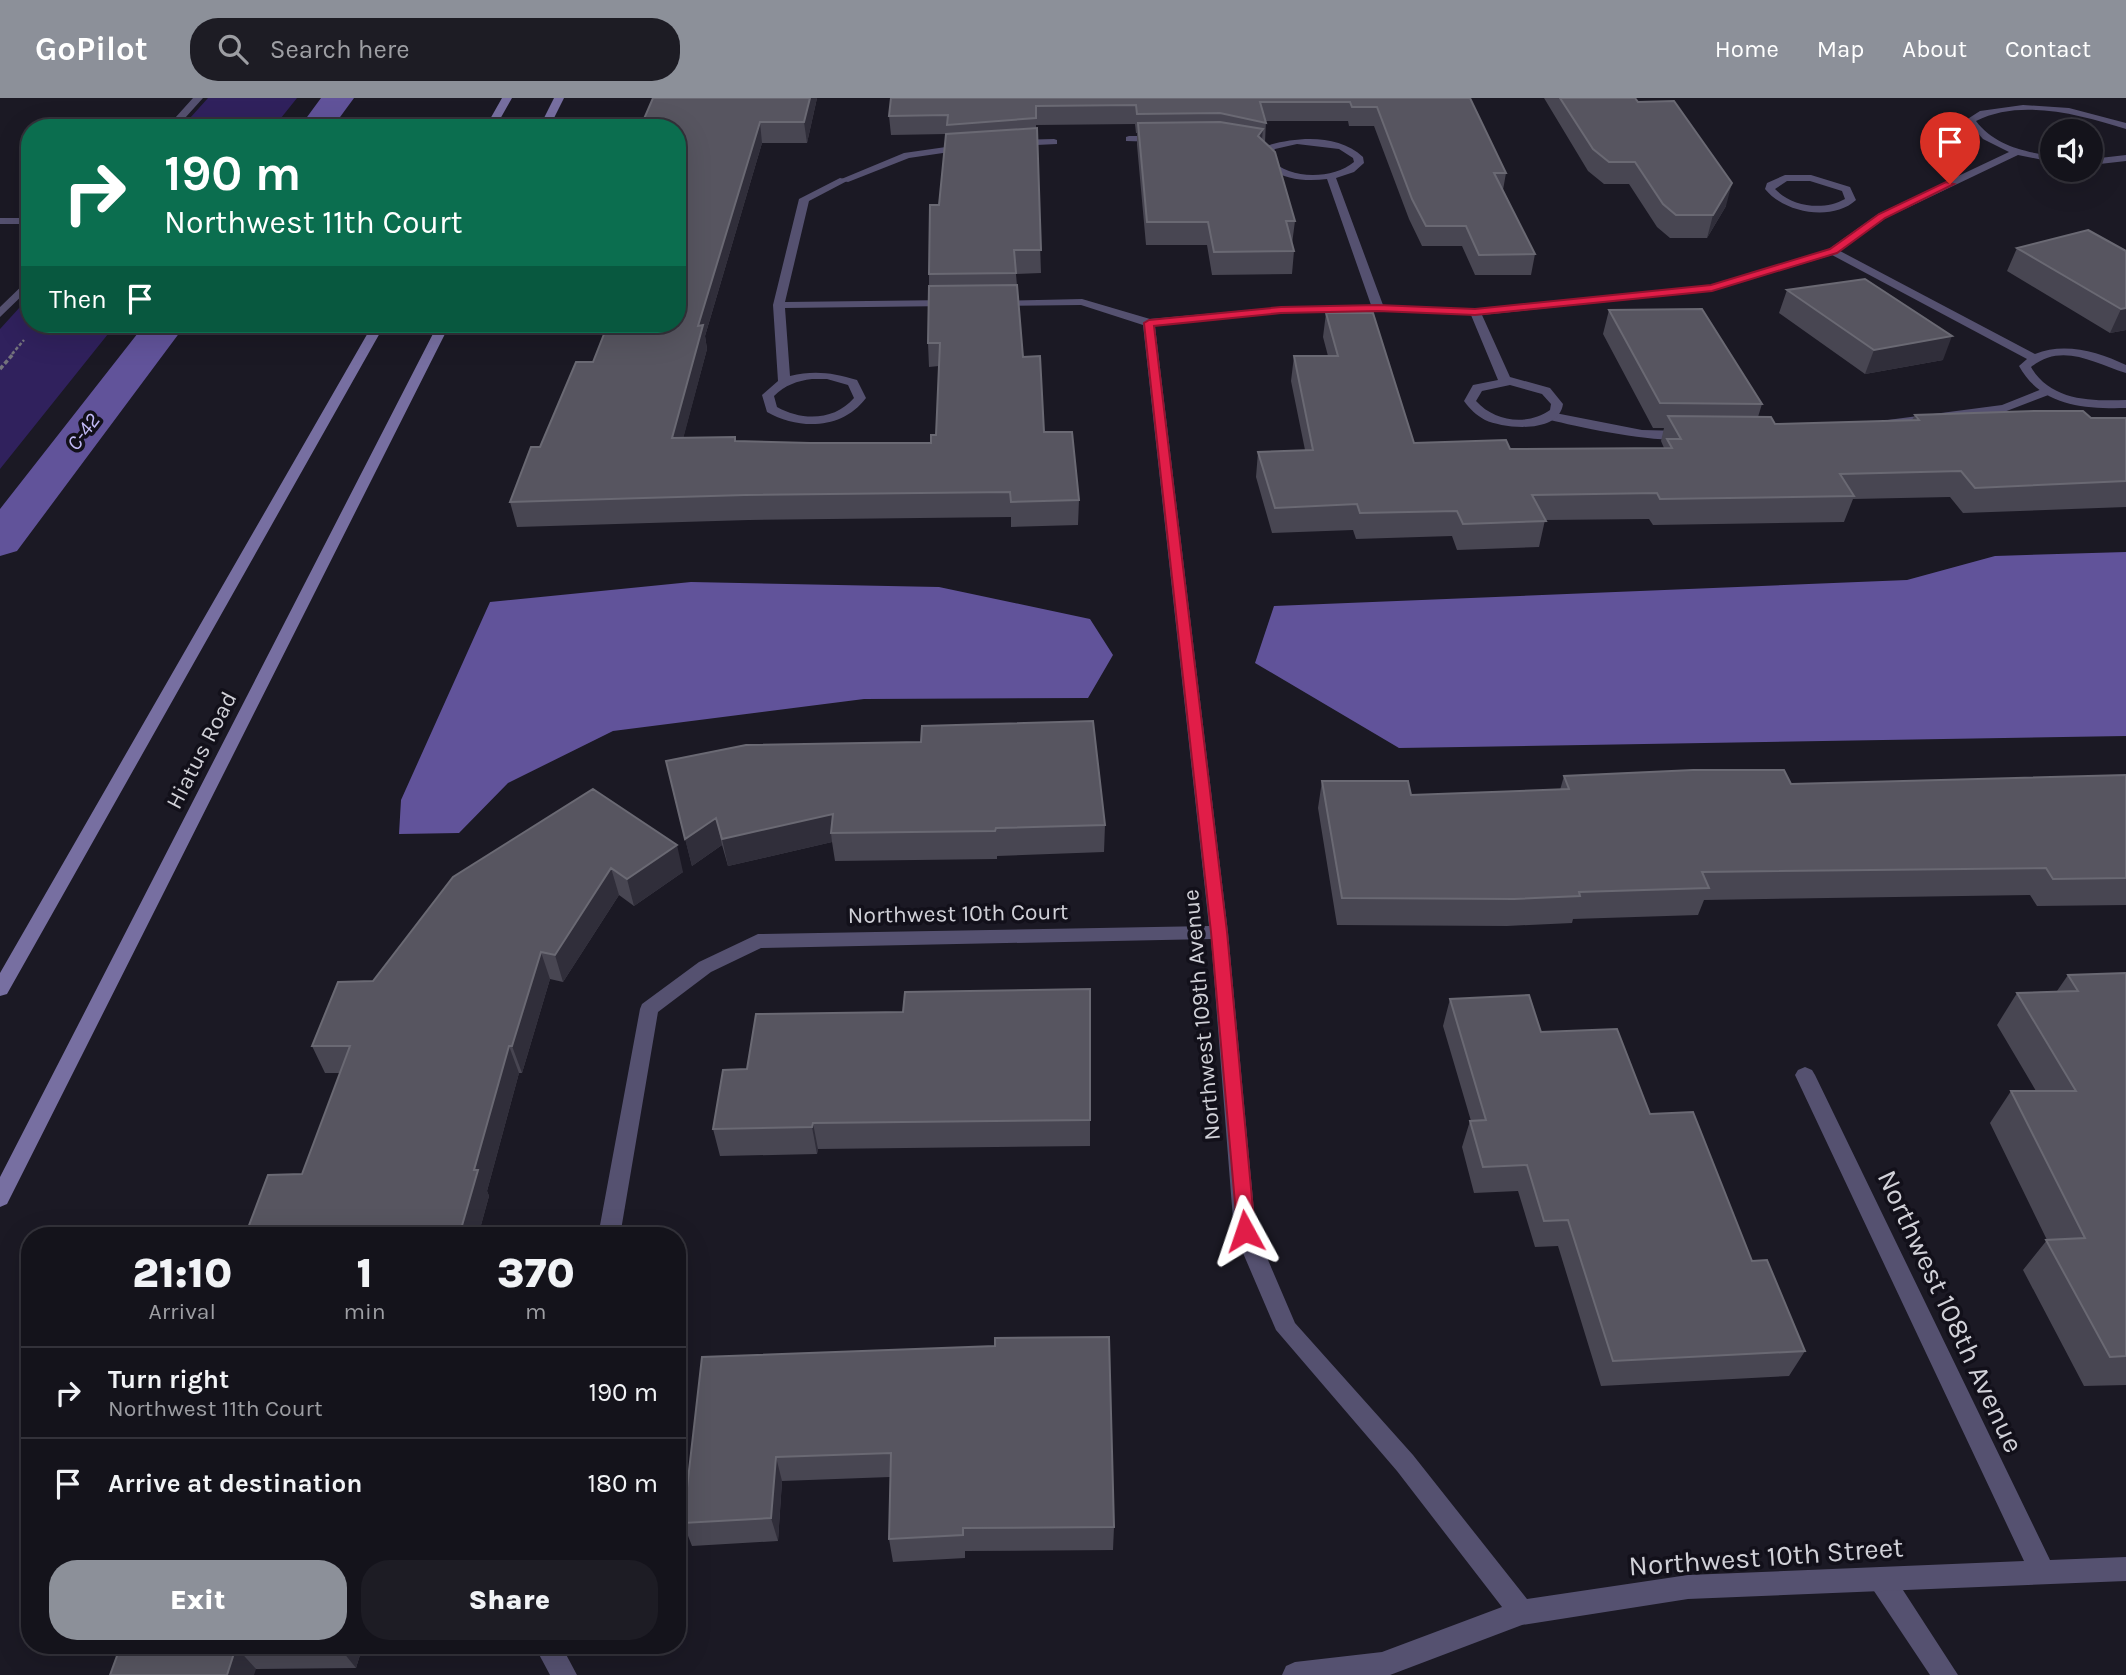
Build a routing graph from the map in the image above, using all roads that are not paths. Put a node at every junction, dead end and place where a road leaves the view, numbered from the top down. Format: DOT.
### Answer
graph roads {
  1 [pos="198,98"];
  2 [pos="507,98"];
  3 [pos="559,98"];
  4 [pos="179,119"];
  5 [pos="495,119"];
  6 [pos="548,119"];
  7 [pos="2126,126"];
  8 [pos="1129,139"];
  9 [pos="1168,139"];
  10 [pos="1054,142"];
  11 [pos="1259,144"];
  12 [pos="999,145"];
  13 [pos="973,147"];
  14 [pos="1272,147"];
  15 [pos="2017,152"];
  16 [pos="2040,156"];
  17 [pos="2126,158"];
  18 [pos="2103,161"];
  19 [pos="1331,177"];
  20 [pos="1846,204"];
  21 [pos="1858,208"];
  22 [pos="1870,212"];
  23 [pos="1882,216"];
  24 [pos="21,220"];
  25 [pos="0,221"];
  26 [pos="1833,251"];
  27 [pos="21,291"];
  28 [pos="958,303"];
  29 [pos="986,303"];
  30 [pos="779,305"];
  31 [pos="1378,308"];
  32 [pos="1475,312"];
  33 [pos="0,314"];
  34 [pos="1149,323"];
  35 [pos="374,333"];
  36 [pos="439,333"];
  37 [pos="2033,357"];
  38 [pos="2126,369"];
  39 [pos="1505,381"];
  40 [pos="783,382"];
  41 [pos="2047,391"];
  42 [pos="2126,404"];
  43 [pos="1550,416"];
  44 [pos="1865,428"];
  45 [pos="1702,436"];
  46 [pos="1219,932"];
  47 [pos="0,989"];
  48 [pos="1805,1075"];
  49 [pos="0,1198"];
  50 [pos="611,1227"];
  51 [pos="2126,1569"];
  52 [pos="2043,1573"];
  53 [pos="1881,1579"];
  54 [pos="1522,1612"];
  55 [pos="552,1654"];
  56 [pos="564,1675"];
  57 [pos="1295,1675"];
  58 [pos="1945,1675"];
  1 -- 4 [label="street"];
  2 -- 5 [label="main road"];
  3 -- 6 [label="main road"];
  7 -- 15 [label="street"];
  8 -- 9 [label="street"];
  10 -- 12 [label="street"];
  11 -- 14 [label="street"];
  13 -- 30 [label="street"];
  14 -- 19 [label="street"];
  14 -- 19 [label="street"];
  15 -- 16 [label="street"];
  15 -- 23 [label="street"];
  17 -- 18 [label="street"];
  19 -- 31 [label="street"];
  20 -- 20 [label="street"];
  20 -- 21 [label="street"];
  22 -- 23 [label="street"];
  23 -- 26 [label="street"];
  24 -- 25 [label="street"];
  26 -- 32 [label="street"];
  26 -- 37 [label="street"];
  27 -- 33 [label="street"];
  28 -- 30 [label="street"];
  29 -- 34 [label="street"];
  30 -- 40 [label="street"];
  31 -- 32 [label="street"];
  31 -- 34 [label="street"];
  32 -- 39 [label="street"];
  34 -- 46 [label="street, Northwest 109th Avenue"];
  35 -- 47 [label="main road"];
  36 -- 49 [label="main road, Hiatus Road"];
  37 -- 38 [label="street"];
  37 -- 41 [label="street"];
  39 -- 43 [label="street"];
  39 -- 43 [label="street"];
  40 -- 40 [label="street"];
  41 -- 42 [label="street"];
  41 -- 44 [label="street"];
  43 -- 45 [label="street"];
  46 -- 50 [label="street, Northwest 10th Court"];
  46 -- 54 [label="street, Northwest 109th Avenue"];
  48 -- 52 [label="street, Northwest 108th Avenue"];
  51 -- 52 [label="street, Northwest 10th Street"];
  52 -- 53 [label="street, Northwest 10th Street"];
  53 -- 54 [label="street, Northwest 10th Street"];
  53 -- 58 [label="street"];
  54 -- 57 [label="street, Northwest 10th Street"];
  55 -- 56 [label="street"];
}
